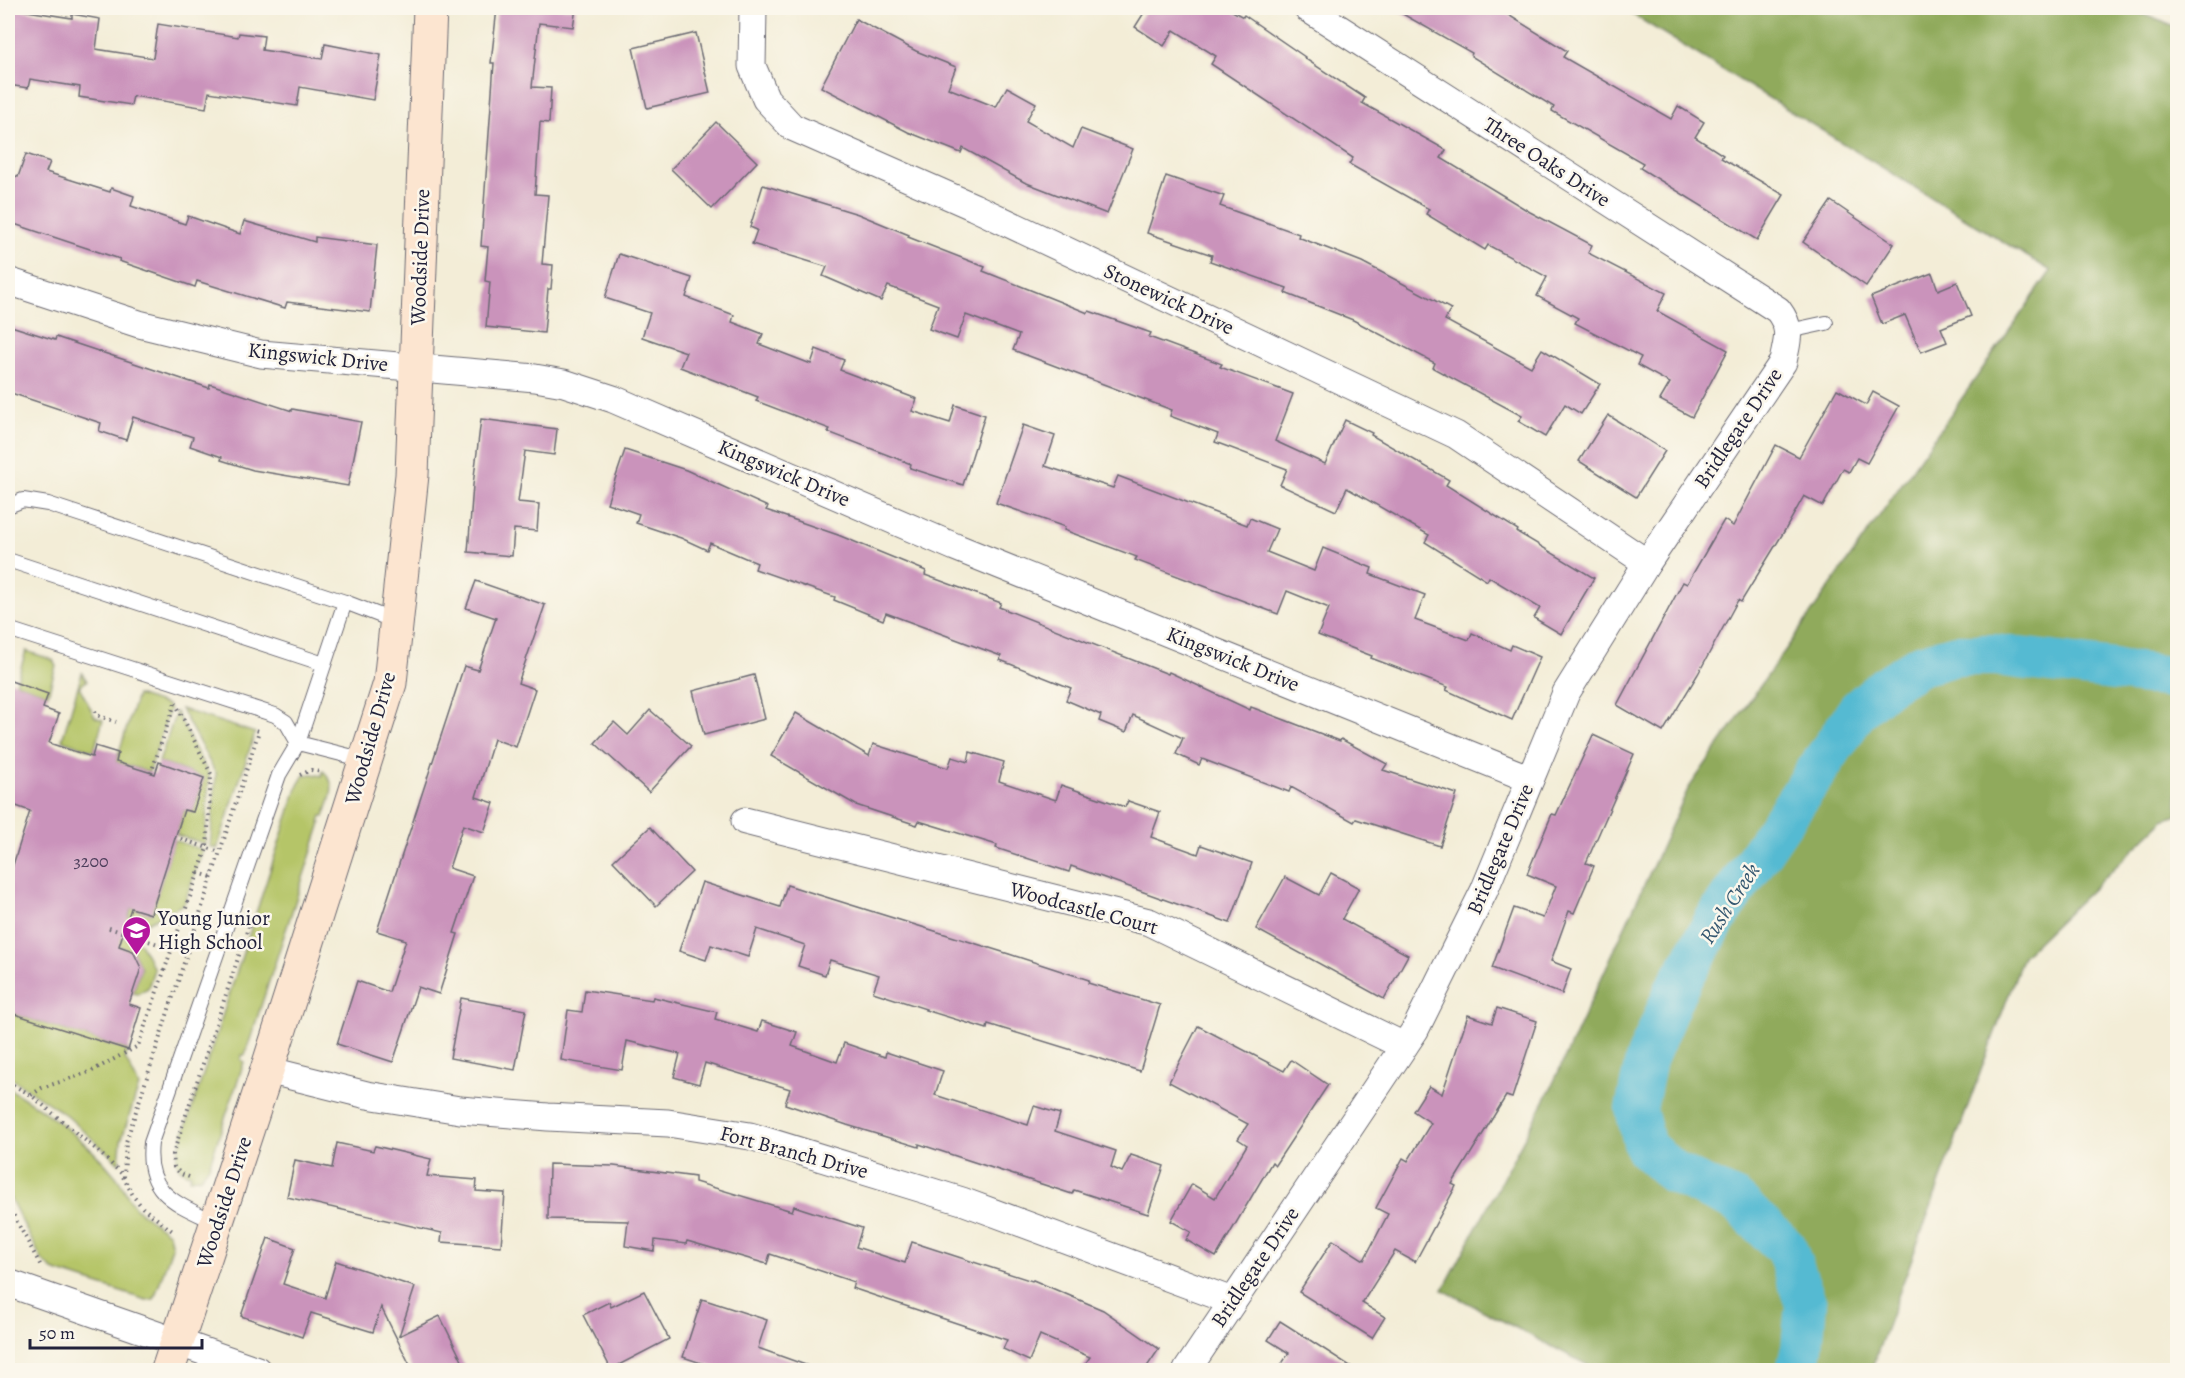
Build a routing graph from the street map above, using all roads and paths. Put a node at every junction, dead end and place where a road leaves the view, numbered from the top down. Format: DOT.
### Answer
graph roads {
  1 [pos="423,8"];
  2 [pos="430,8"];
  3 [pos="753,8"];
  4 [pos="1307,8"];
  5 [pos="8,281"];
  6 [pos="1826,323"];
  7 [pos="1787,325"];
  8 [pos="416,367"];
  9 [pos="8,507"];
  10 [pos="8,560"];
  11 [pos="1647,563"];
  12 [pos="345,602"];
  13 [pos="397,622"];
  14 [pos="8,629"];
  15 [pos="324,664"];
  16 [pos="95,711"];
  17 [pos="116,722"];
  18 [pos="260,731"];
  19 [pos="298,743"];
  20 [pos="365,760"];
  21 [pos="322,772"];
  22 [pos="151,773"];
  23 [pos="1530,779"];
  24 [pos="296,782"];
  25 [pos="745,821"];
  26 [pos="175,837"];
  27 [pos="207,848"];
  28 [pos="220,852"];
  29 [pos="198,873"];
  30 [pos="212,877"];
  31 [pos="255,906"];
  32 [pos="109,928"];
  33 [pos="172,950"];
  34 [pos="1404,1046"];
  35 [pos="267,1070"];
  36 [pos="8,1082"];
  37 [pos="31,1095"];
  38 [pos="189,1177"];
  39 [pos="124,1178"];
  40 [pos="8,1204"];
  41 [pos="217,1223"];
  42 [pos="175,1233"];
  43 [pos="45,1272"];
  44 [pos="8,1283"];
  45 [pos="1232,1301"];
  46 [pos="173,1357"];
  47 [pos="257,1371"];
  48 [pos="1187,1371"];
  1 -- 2 [label="street"];
  2 -- 8 [label="street, Woodside Drive"];
  3 -- 11 [label="street, Stonewick Drive"];
  4 -- 7 [label="street, Three Oaks Drive"];
  5 -- 8 [label="street, Kingswick Drive"];
  6 -- 7 [label="lane"];
  7 -- 11 [label="street, Bridlegate Drive"];
  8 -- 13 [label="street, Woodside Drive"];
  8 -- 23 [label="street, Kingswick Drive"];
  9 -- 12 [label="lane"];
  10 -- 15 [label="lane"];
  11 -- 23 [label="street, Bridlegate Drive"];
  12 -- 13 [label="lane"];
  12 -- 15 [label="lane"];
  13 -- 20 [label="street, Woodside Drive"];
  14 -- 19 [label="lane"];
  15 -- 19 [label="lane"];
  16 -- 17 [label="path"];
  18 -- 28 [label="path"];
  19 -- 20 [label="lane"];
  19 -- 41 [label="lane"];
  20 -- 35 [label="street, Woodside Drive"];
  21 -- 24 [label="path"];
  22 -- 27 [label="path"];
  23 -- 34 [label="street, Bridlegate Drive"];
  25 -- 34 [label="street, Woodcastle Court"];
  26 -- 27 [label="path"];
  27 -- 28 [label="path"];
  27 -- 29 [label="path"];
  28 -- 30 [label="path"];
  29 -- 30 [label="path"];
  29 -- 33 [label="path"];
  30 -- 39 [label="path"];
  31 -- 38 [label="path"];
  32 -- 33 [label="path"];
  33 -- 37 [label="path"];
  34 -- 45 [label="street, Bridlegate Drive"];
  35 -- 41 [label="street, Woodside Drive"];
  35 -- 45 [label="street, Fort Branch Drive"];
  36 -- 37 [label="path"];
  37 -- 39 [label="path"];
  39 -- 42 [label="path"];
  40 -- 43 [label="path"];
  41 -- 46 [label="street, Woodside Drive"];
  44 -- 46 [label="street"];
  45 -- 48 [label="street, Bridlegate Drive"];
  46 -- 47 [label="street"];
}
